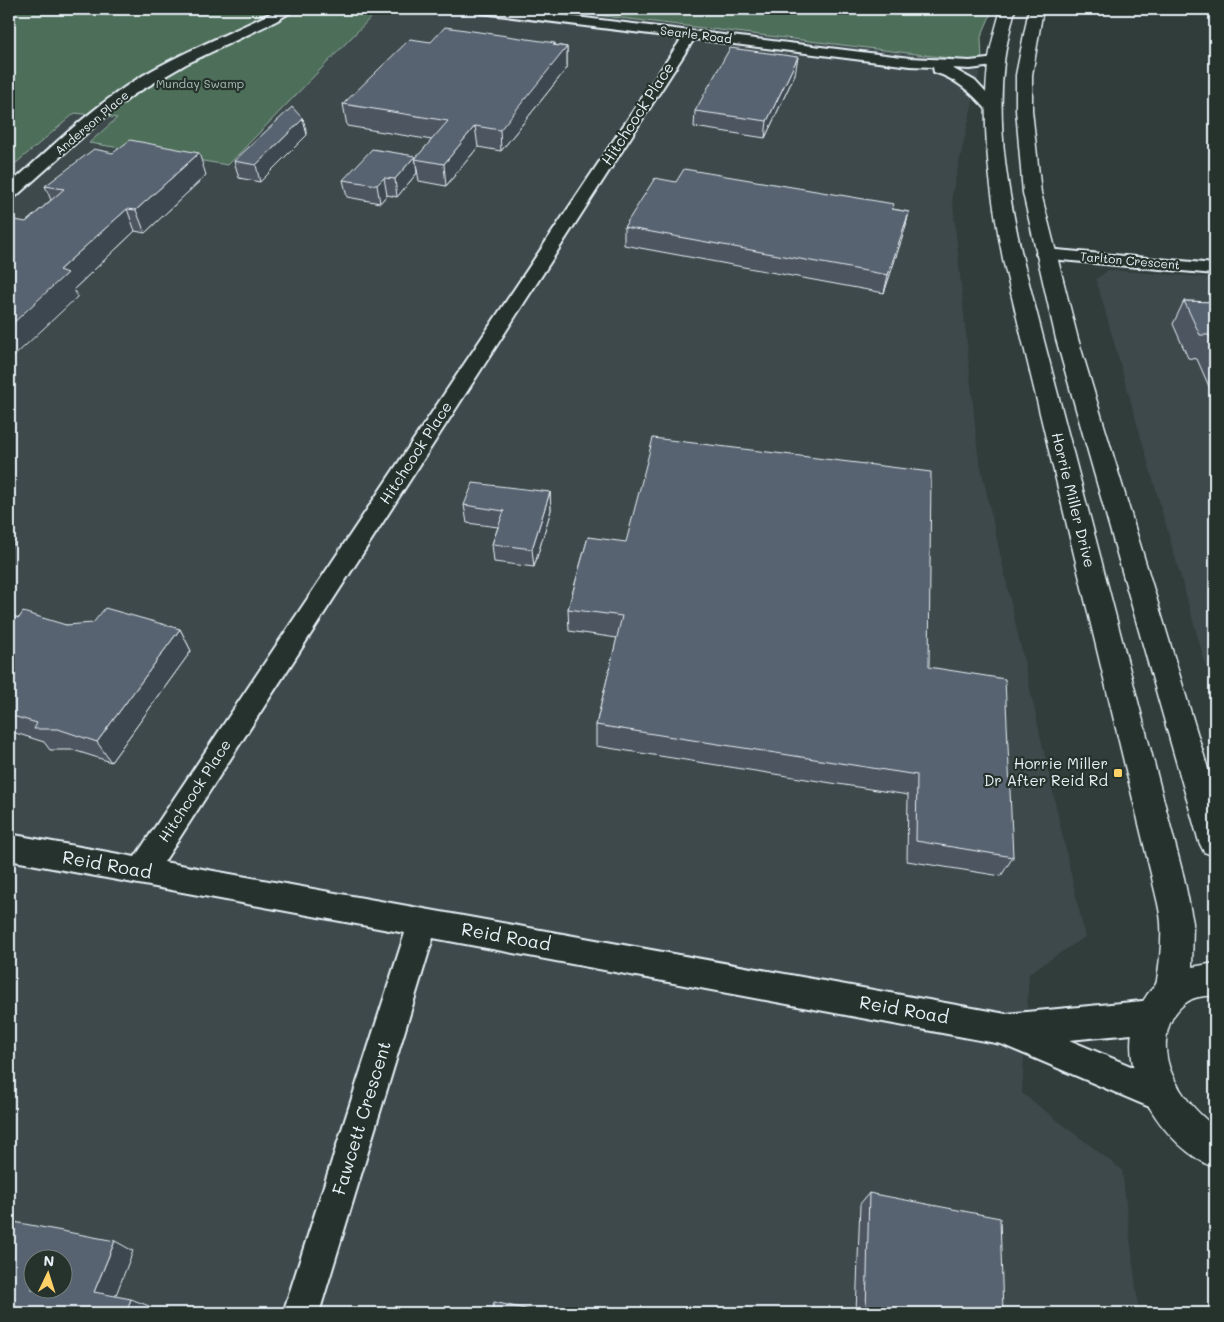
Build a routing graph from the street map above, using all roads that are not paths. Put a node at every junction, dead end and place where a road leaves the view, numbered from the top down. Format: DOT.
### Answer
graph roads {
  1 [pos="289,9"];
  2 [pos="481,9"];
  3 [pos="1008,9"];
  4 [pos="1036,9"];
  5 [pos="691,34"];
  6 [pos="910,62"];
  7 [pos="996,62"];
  8 [pos="993,108"];
  9 [pos="9,193"];
  10 [pos="1046,254"];
  11 [pos="1215,269"];
  12 [pos="1215,842"];
  13 [pos="9,847"];
  14 [pos="142,872"];
  15 [pos="423,922"];
  16 [pos="1215,979"];
  17 [pos="1174,989"];
  18 [pos="1153,1016"];
  19 [pos="1002,1028"];
  20 [pos="1166,1098"];
  21 [pos="1213,1151"];
  22 [pos="301,1313"];
  1 -- 9 [label="street, Anderson Place"];
  2 -- 5 [label="street, Searle Road"];
  3 -- 7 [label="main road, Horrie Miller Drive"];
  4 -- 10 [label="main road"];
  5 -- 6 [label="street, Searle Road"];
  5 -- 14 [label="street, Hitchcock Place"];
  6 -- 7 [label="street, Searle Road"];
  6 -- 8 [label="street, Searle Road"];
  7 -- 8 [label="main road, Horrie Miller Drive"];
  8 -- 17 [label="main road, Horrie Miller Drive"];
  10 -- 11 [label="street, Tarlton Crescent"];
  10 -- 12 [label="main road"];
  13 -- 14 [label="street, Reid Road"];
  14 -- 15 [label="street, Reid Road"];
  15 -- 19 [label="street, Reid Road"];
  15 -- 22 [label="street, Fawcett Crescent"];
  16 -- 17 [label="main road"];
  17 -- 18 [label="main road"];
  18 -- 19 [label="street, Reid Road"];
  18 -- 20 [label="main road"];
  19 -- 20 [label="street, Reid Road"];
  20 -- 21 [label="main road"];
}
